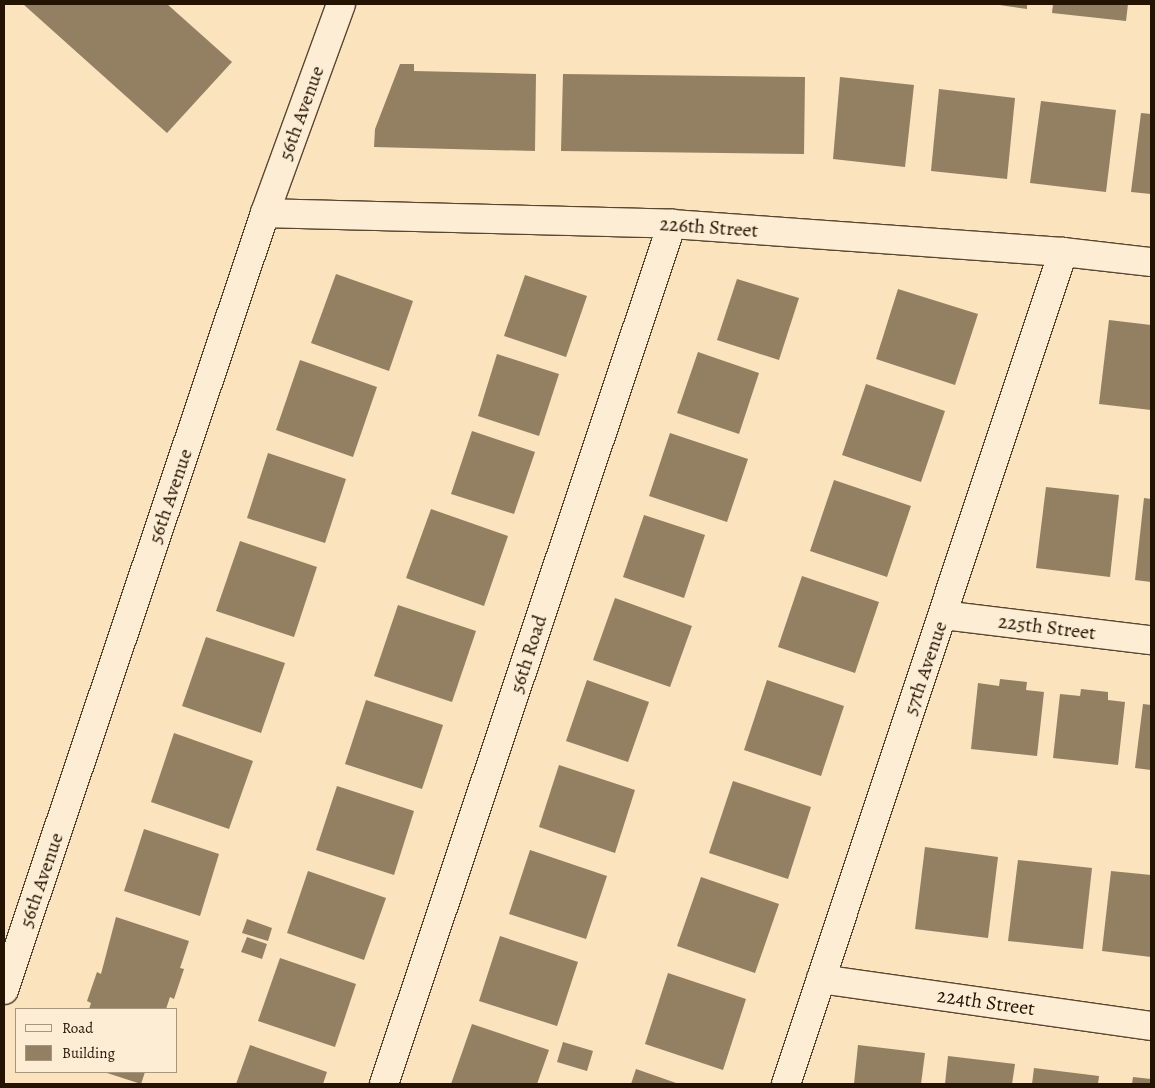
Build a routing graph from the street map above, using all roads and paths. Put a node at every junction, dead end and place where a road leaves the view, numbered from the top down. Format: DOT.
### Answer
graph roads {
  1 [pos="341,4"];
  2 [pos="265,213"];
  3 [pos="672,224"];
  4 [pos="1063,252"];
  5 [pos="1151,262"];
  6 [pos="943,615"];
  7 [pos="1151,640"];
  8 [pos="821,979"];
  9 [pos="4,990"];
  10 [pos="1151,1026"];
  11 [pos="384,1084"];
  12 [pos="786,1084"];
  1 -- 2 [label="street, 56th Avenue"];
  2 -- 3 [label="street, 226th Street"];
  2 -- 9 [label="street, 56th Avenue"];
  3 -- 4 [label="street, 226th Street"];
  3 -- 11 [label="street, 56th Road"];
  4 -- 5 [label="street, 226th Street"];
  4 -- 6 [label="street, 57th Avenue"];
  6 -- 7 [label="street, 225th Street"];
  6 -- 8 [label="street, 57th Avenue"];
  8 -- 10 [label="street, 224th Street"];
  8 -- 12 [label="street, 57th Avenue"];
}
